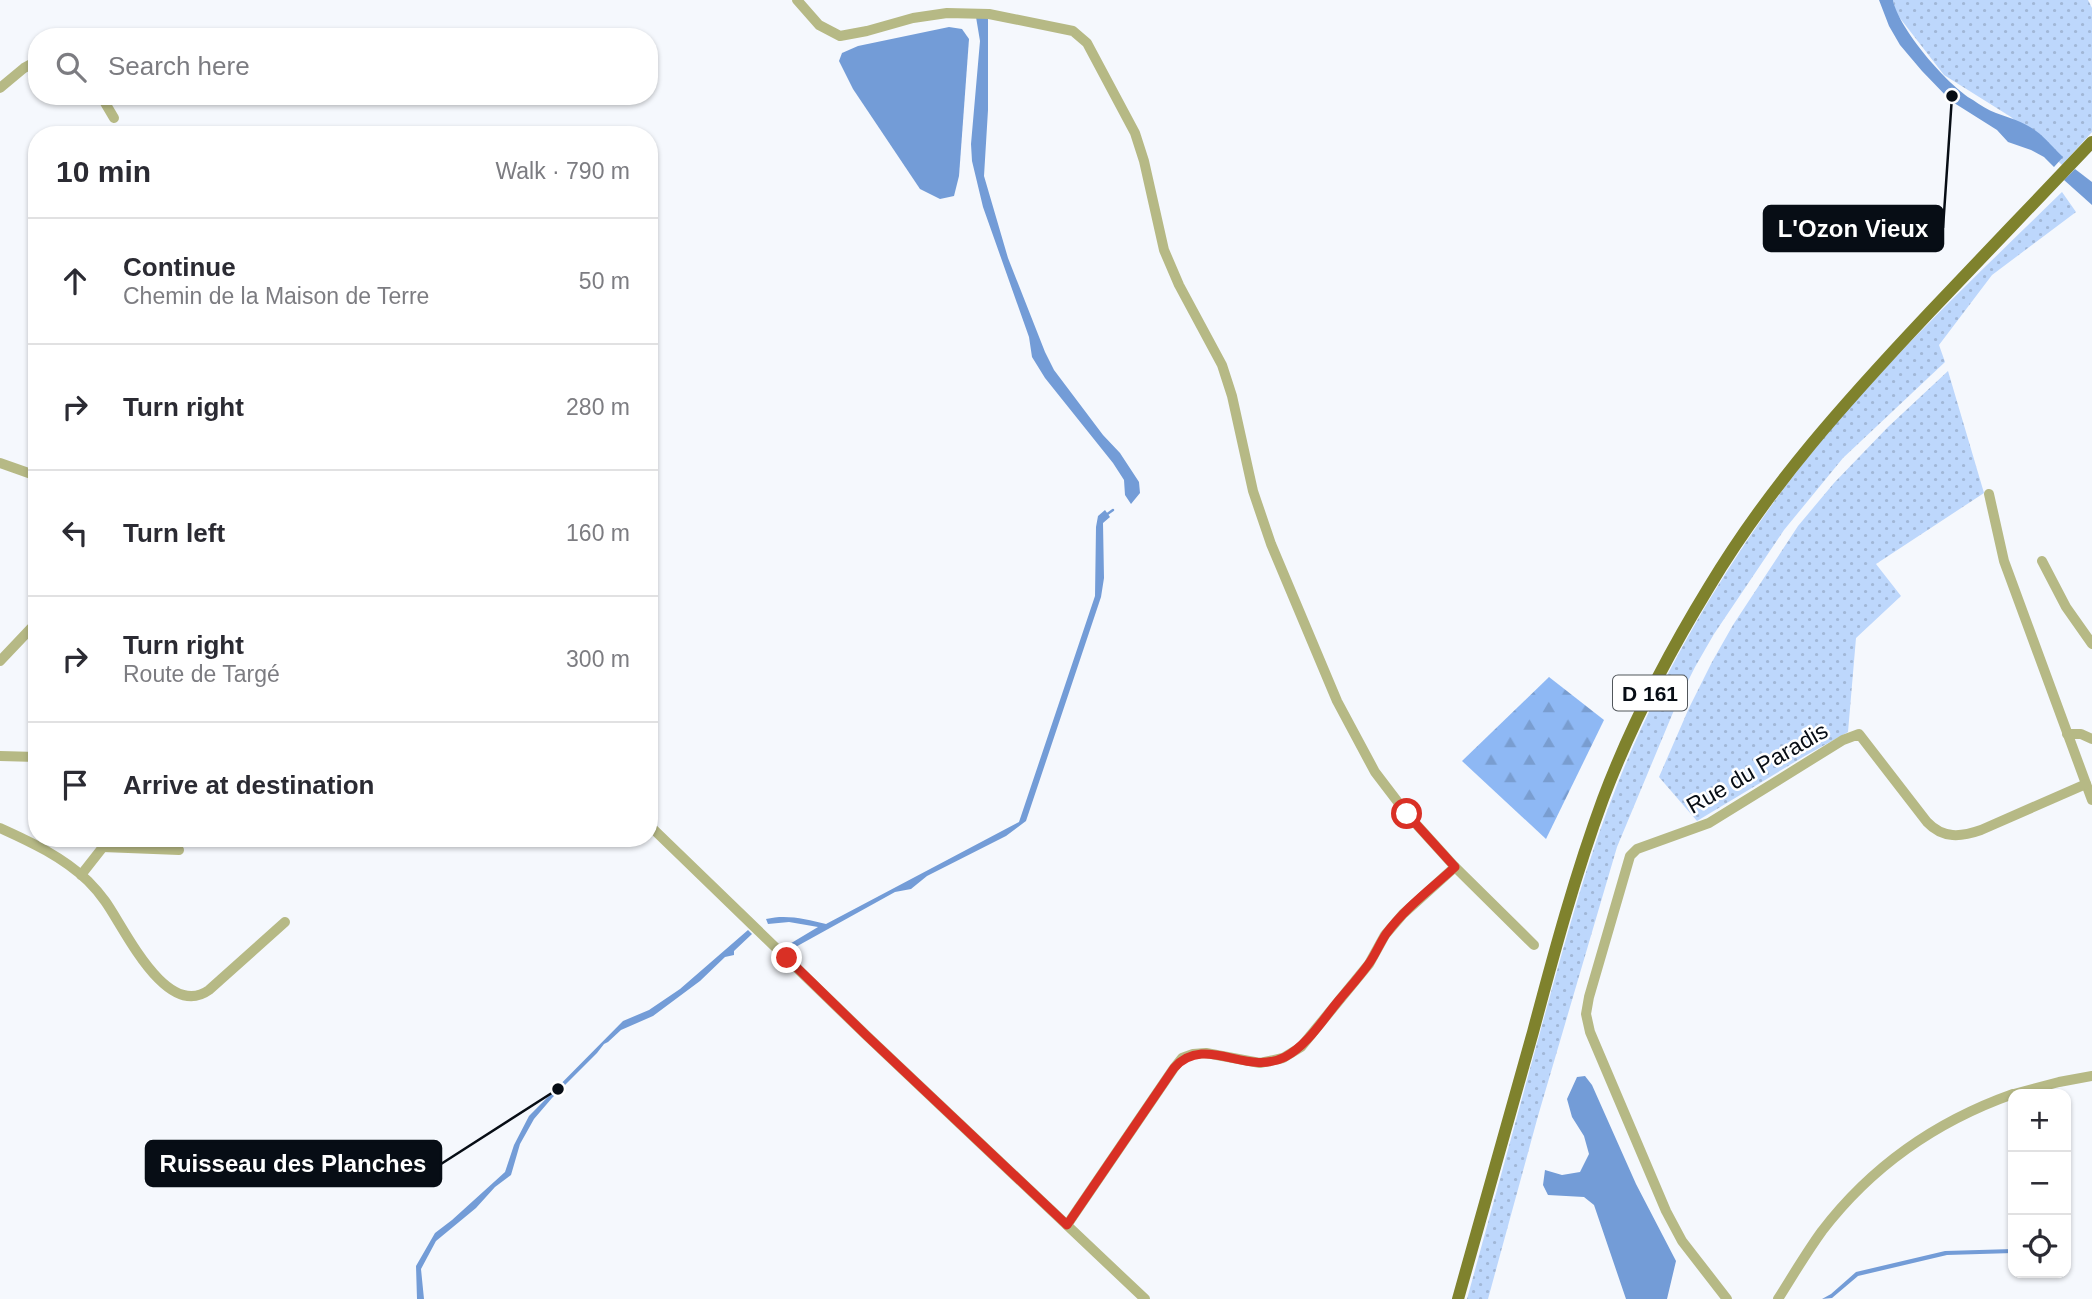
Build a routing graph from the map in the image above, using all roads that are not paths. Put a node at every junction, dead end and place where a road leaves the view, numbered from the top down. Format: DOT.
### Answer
graph roads {
  1 [pos="797,0"];
  2 [pos="28,66"];
  3 [pos="0,88"];
  4 [pos="106,105"];
  5 [pos="114,118"];
  6 [pos="2089,145"];
  7 [pos="0,463"];
  8 [pos="28,473"];
  9 [pos="1989,494"];
  10 [pos="2042,561"];
  11 [pos="28,631"];
  12 [pos="2092,644"];
  13 [pos="0,661"];
  14 [pos="2067,734"];
  15 [pos="2092,739"];
  16 [pos="0,756"];
  17 [pos="28,757"];
  18 [pos="2086,784"];
  19 [pos="2092,800"];
  20 [pos="0,828"];
  21 [pos="658,834"];
  22 [pos="28,842"];
  23 [pos="37,847"];
  24 [pos="100,847"];
  25 [pos="146,847"];
  26 [pos="179,850"];
  27 [pos="1455,867"];
  28 [pos="81,875"];
  29 [pos="285,922"];
  30 [pos="1534,946"];
  31 [pos="2092,1076"];
  32 [pos="2032,1089"];
  33 [pos="2008,1096"];
  34 [pos="1067,1225"];
  35 [pos="1146,1299"];
  36 [pos="1458,1299"];
  37 [pos="1727,1299"];
  38 [pos="1778,1299"];
  1 -- 27 [label="street"];
  2 -- 3 [label="street"];
  4 -- 5 [label="street"];
  6 -- 36 [label="main road, D 161"];
  7 -- 8 [label="street"];
  9 -- 14 [label="street"];
  10 -- 12 [label="street"];
  11 -- 13 [label="street"];
  14 -- 15 [label="street"];
  14 -- 18 [label="street"];
  16 -- 17 [label="street"];
  18 -- 19 [label="street"];
  18 -- 37 [label="street, Rue du Paradis"];
  20 -- 22 [label="street"];
  21 -- 34 [label="street"];
  23 -- 28 [label="street"];
  24 -- 28 [label="street"];
  25 -- 26 [label="street"];
  27 -- 30 [label="street"];
  27 -- 34 [label="street"];
  28 -- 29 [label="street"];
  31 -- 32 [label="street"];
  33 -- 38 [label="street"];
  34 -- 35 [label="street"];
}
